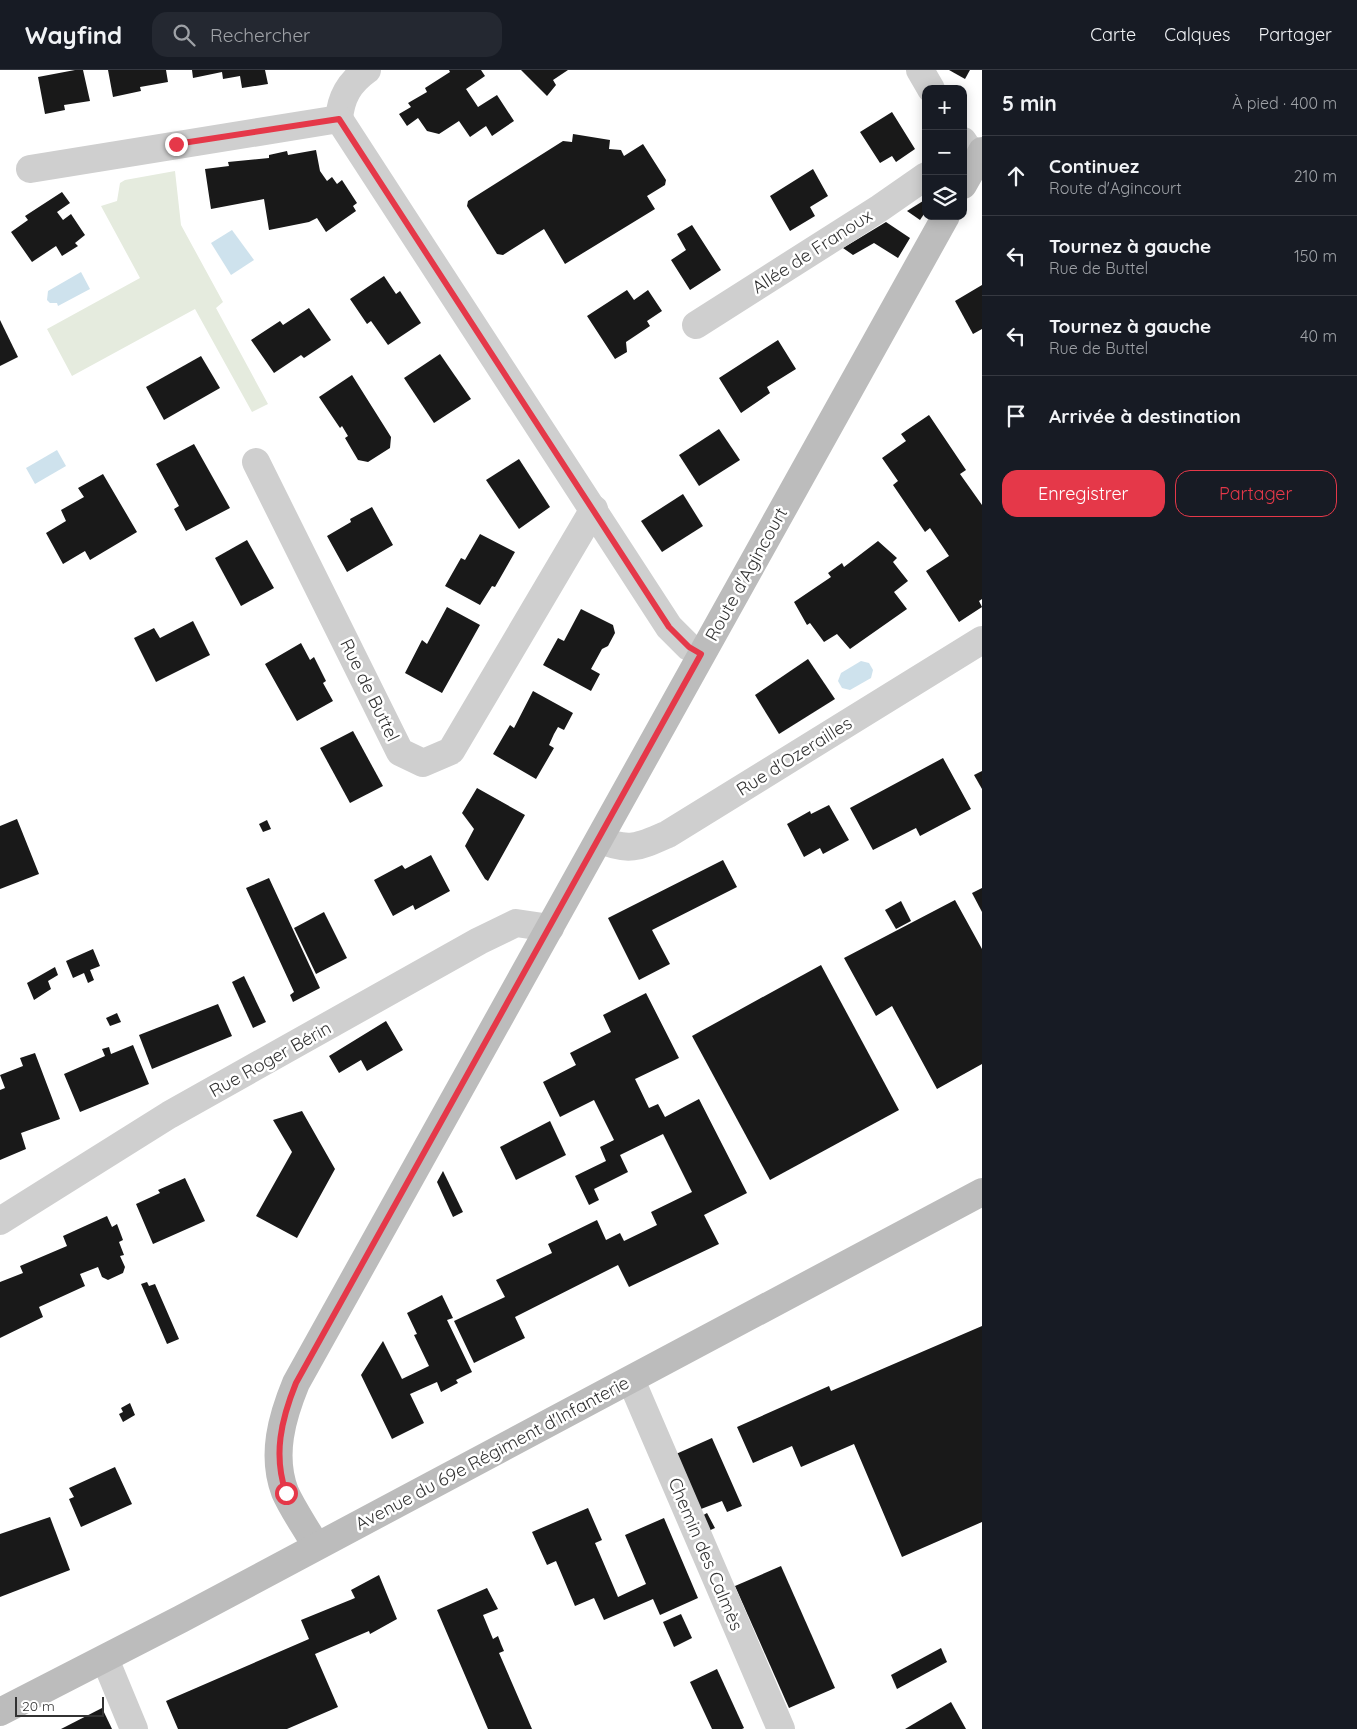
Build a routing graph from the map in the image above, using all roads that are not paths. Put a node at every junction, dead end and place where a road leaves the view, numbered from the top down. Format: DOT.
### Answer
graph roads {
  1 [pos="367,70"];
  2 [pos="920,70"];
  3 [pos="929,85"];
  4 [pos="339,119"];
  5 [pos="975,149"];
  6 [pos="30,169"];
  7 [pos="966,175"];
  8 [pos="922,176"];
  9 [pos="944,220"];
  10 [pos="696,325"];
  11 [pos="256,462"];
  12 [pos="594,509"];
  13 [pos="982,640"];
  14 [pos="701,654"];
  15 [pos="600,839"];
  16 [pos="550,928"];
  17 [pos="982,1192"];
  18 [pos="0,1221"];
  19 [pos="630,1380"];
  20 [pos="316,1546"];
  21 [pos="105,1659"];
  22 [pos="0,1712"];
  23 [pos="134,1729"];
  24 [pos="781,1729"];
  1 -- 4 [label="street"];
  2 -- 3 [label="street"];
  4 -- 6 [label="street"];
  4 -- 12 [label="street"];
  5 -- 7 [label="street"];
  8 -- 10 [label="street, Allée de Franoux"];
  9 -- 14 [label="street, Route d'Agincourt"];
  11 -- 12 [label="street, Rue de Buttel"];
  12 -- 14 [label="street"];
  13 -- 15 [label="street, Rue d'Ozerailles"];
  14 -- 15 [label="street, Route d'Agincourt"];
  15 -- 16 [label="street, Route d'Agincourt"];
  16 -- 18 [label="street, Rue Roger Bérin"];
  16 -- 20 [label="street, Route d'Agincourt"];
  17 -- 19 [label="street, Avenue du 69e Régiment d'Infanterie"];
  19 -- 20 [label="street, Avenue du 69e Régiment d'Infanterie"];
  19 -- 24 [label="street, Chemin des Calmès"];
  20 -- 21 [label="street, Avenue du 69e Régiment d'Infanterie"];
  21 -- 22 [label="street, Avenue du 69e Régiment d'Infanterie"];
  21 -- 23 [label="street"];
}
